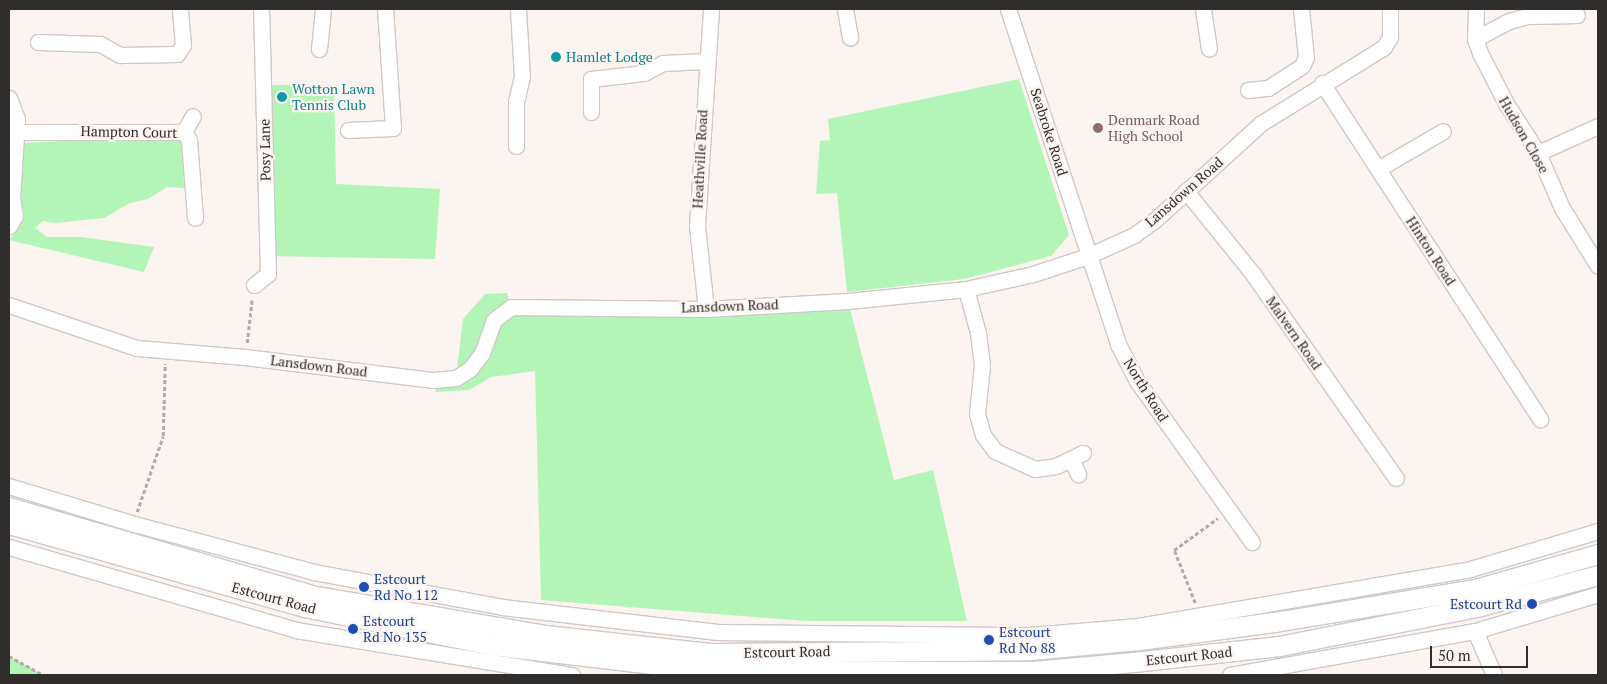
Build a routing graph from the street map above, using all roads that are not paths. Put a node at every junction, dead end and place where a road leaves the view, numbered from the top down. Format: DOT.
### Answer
graph roads {
  1 [pos="180,9"];
  2 [pos="262,9"];
  3 [pos="323,9"];
  4 [pos="385,9"];
  5 [pos="518,9"];
  6 [pos="711,9"];
  7 [pos="845,9"];
  8 [pos="1008,9"];
  9 [pos="1203,9"];
  10 [pos="1300,9"];
  11 [pos="1390,9"];
  12 [pos="1476,9"];
  13 [pos="1577,15"];
  14 [pos="850,38"];
  15 [pos="1475,39"];
  16 [pos="38,42"];
  17 [pos="319,49"];
  18 [pos="1209,49"];
  19 [pos="706,61"];
  20 [pos="1322,83"];
  21 [pos="1248,90"];
  22 [pos="9,98"];
  23 [pos="591,112"];
  24 [pos="193,116"];
  25 [pos="1598,126"];
  26 [pos="348,130"];
  27 [pos="1443,131"];
  28 [pos="17,132"];
  29 [pos="184,132"];
  30 [pos="516,146"];
  31 [pos="1538,153"];
  32 [pos="1378,169"];
  33 [pos="1186,191"];
  34 [pos="10,196"];
  35 [pos="195,218"];
  36 [pos="9,226"];
  37 [pos="1088,256"];
  38 [pos="1596,257"];
  39 [pos="254,285"];
  40 [pos="966,289"];
  41 [pos="9,305"];
  42 [pos="706,308"];
  43 [pos="1540,419"];
  44 [pos="1078,474"];
  45 [pos="1396,478"];
  46 [pos="9,486"];
  47 [pos="9,507"];
  48 [pos="9,524"];
  49 [pos="1598,531"];
  50 [pos="1252,542"];
  51 [pos="9,547"];
  52 [pos="1598,554"];
  53 [pos="1598,575"];
  54 [pos="1598,594"];
  55 [pos="502,607"];
  56 [pos="496,628"];
  57 [pos="1475,631"];
  58 [pos="1139,633"];
  59 [pos="544,652"];
  60 [pos="544,672"];
  61 [pos="711,673"];
  62 [pos="572,675"];
  63 [pos="1230,675"];
  64 [pos="1494,675"];
  1 -- 16 [label="street"];
  2 -- 39 [label="street, Posy Lane"];
  3 -- 17 [label="street"];
  4 -- 26 [label="street"];
  5 -- 30 [label="street"];
  6 -- 19 [label="street, Heathville Road"];
  7 -- 14 [label="street"];
  8 -- 37 [label="street, Seabroke Road"];
  9 -- 18 [label="street"];
  10 -- 21 [label="street"];
  11 -- 20 [label="street, Lansdown Road"];
  12 -- 15 [label="street, Hudson Close"];
  13 -- 15 [label="street"];
  15 -- 31 [label="street, Hudson Close"];
  19 -- 23 [label="street"];
  19 -- 42 [label="street, Heathville Road"];
  20 -- 32 [label="street, Hinton Road"];
  20 -- 33 [label="street, Lansdown Road"];
  22 -- 28 [label="street"];
  24 -- 29 [label="street"];
  25 -- 31 [label="street"];
  27 -- 32 [label="street"];
  28 -- 29 [label="street, Hampton Court"];
  28 -- 34 [label="street"];
  29 -- 35 [label="street, Hampton Court"];
  31 -- 38 [label="street, Hudson Close"];
  32 -- 43 [label="street, Hinton Road"];
  33 -- 37 [label="street, Lansdown Road"];
  33 -- 45 [label="street, Malvern Road"];
  34 -- 36 [label="street"];
  37 -- 40 [label="street, Lansdown Road"];
  37 -- 50 [label="street, North Road"];
  40 -- 42 [label="street, Lansdown Road"];
  40 -- 44 [label="street"];
  41 -- 42 [label="street, Lansdown Road"];
  46 -- 55 [label="street, Estcourt Road"];
  47 -- 56 [label="main road, Estcourt Road"];
  48 -- 59 [label="main road, Estcourt Road"];
  49 -- 58 [label="street, Estcourt Road"];
  51 -- 60 [label="street, Estcourt Road"];
  52 -- 58 [label="main road, Estcourt Road"];
  53 -- 61 [label="main road, Estcourt Road"];
  54 -- 57 [label="street, Estcourt Road"];
  55 -- 56 [label="street"];
  55 -- 58 [label="street, Estcourt Road"];
  56 -- 58 [label="main road, Estcourt Road"];
  57 -- 63 [label="street, Estcourt Road"];
  57 -- 64 [label="street"];
  59 -- 60 [label="street"];
  59 -- 61 [label="main road, Estcourt Road"];
  60 -- 62 [label="street, Estcourt Road"];
}
